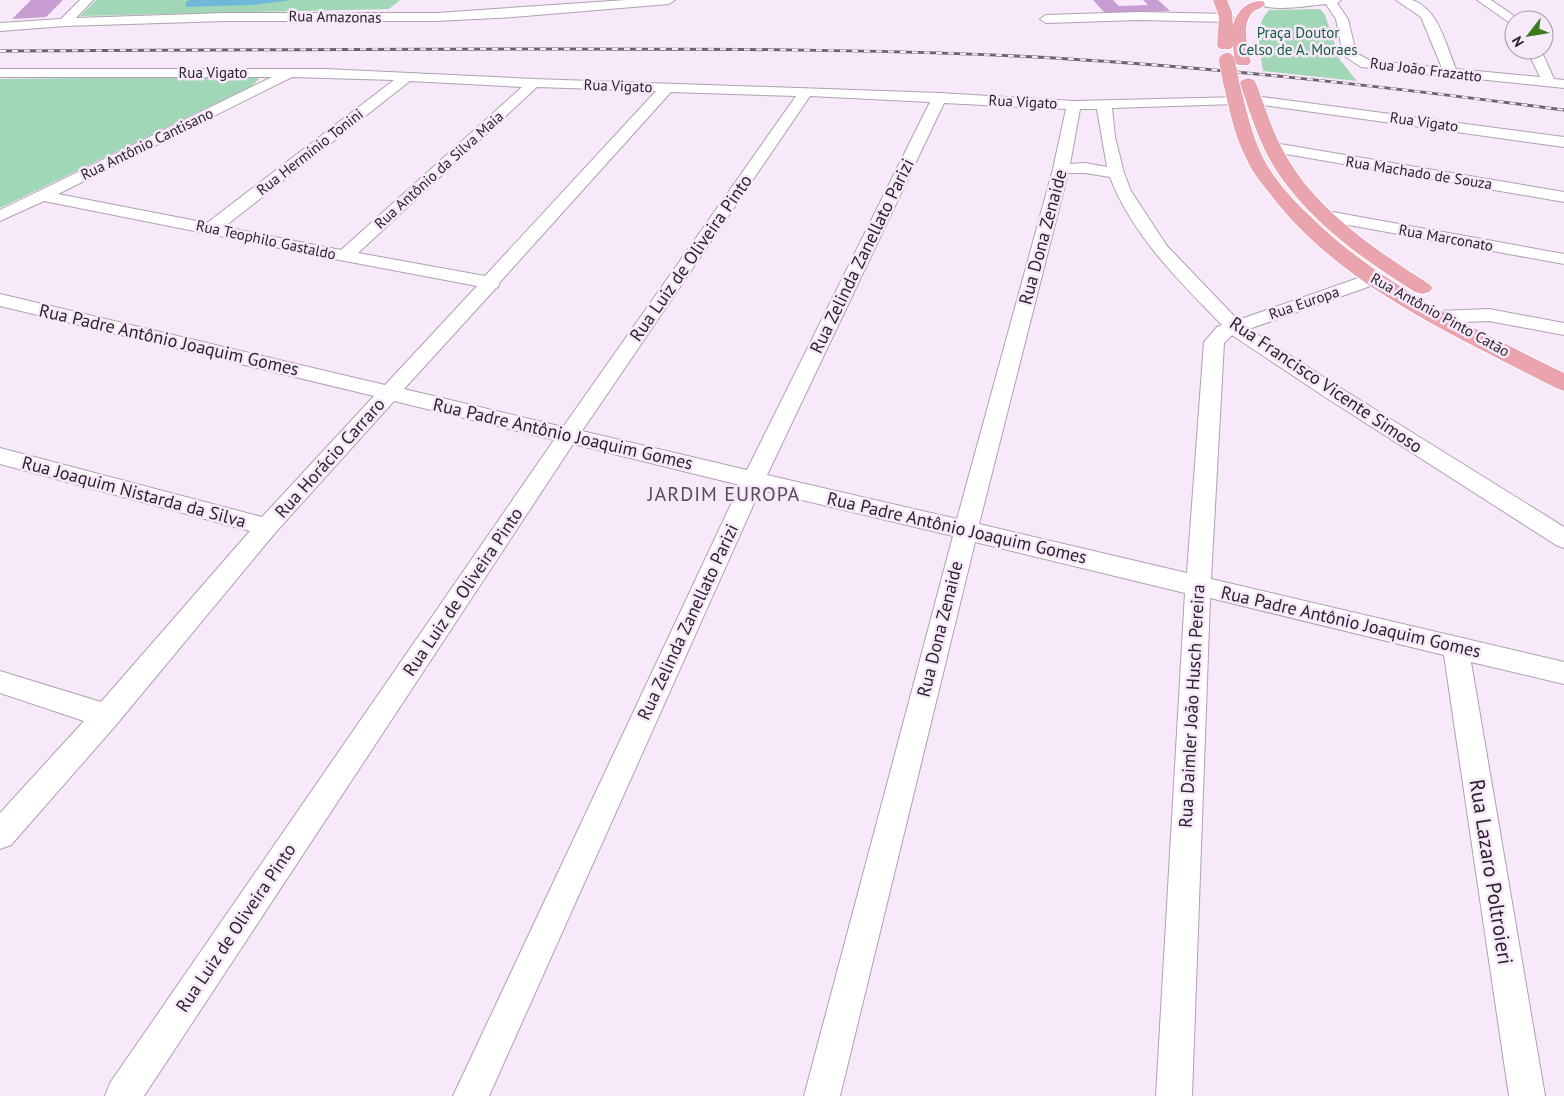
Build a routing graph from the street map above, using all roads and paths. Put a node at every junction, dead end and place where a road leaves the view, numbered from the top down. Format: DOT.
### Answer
graph roads {
  1 [pos="87,0"];
  2 [pos="528,0"];
  3 [pos="669,0"];
  4 [pos="1219,0"];
  5 [pos="1284,0"];
  6 [pos="1329,0"];
  7 [pos="1335,0"];
  8 [pos="1402,0"];
  9 [pos="1483,0"];
  10 [pos="651,1"];
  11 [pos="1266,2"];
  12 [pos="1301,2"];
  13 [pos="406,6"];
  14 [pos="513,14"];
  15 [pos="1504,14"];
  16 [pos="391,17"];
  17 [pos="1228,18"];
  18 [pos="1046,19"];
  19 [pos="66,22"];
  20 [pos="0,26"];
  21 [pos="1539,60"];
  22 [pos="1235,62"];
  23 [pos="294,72"];
  24 [pos="0,73"];
  25 [pos="1451,73"];
  26 [pos="408,76"];
  27 [pos="534,83"];
  28 [pos="1549,83"];
  29 [pos="1564,84"];
  30 [pos="668,87"];
  31 [pos="1242,91"];
  32 [pos="806,92"];
  33 [pos="940,97"];
  34 [pos="1074,105"];
  35 [pos="1104,105"];
  36 [pos="1564,142"];
  37 [pos="1274,148"];
  38 [pos="1061,169"];
  39 [pos="1116,173"];
  40 [pos="41,195"];
  41 [pos="1564,197"];
  42 [pos="0,216"];
  43 [pos="1327,216"];
  44 [pos="212,228"];
  45 [pos="345,256"];
  46 [pos="1564,259"];
  47 [pos="1373,279"];
  48 [pos="492,283"];
  49 [pos="0,300"];
  50 [pos="1468,314"];
  51 [pos="1439,318"];
  52 [pos="1234,327"];
  53 [pos="1564,329"];
  54 [pos="1564,365"];
  55 [pos="1564,382"];
  56 [pos="389,393"];
  57 [pos="568,435"];
  58 [pos="0,456"];
  59 [pos="753,480"];
  60 [pos="267,527"];
  61 [pos="966,530"];
  62 [pos="1564,540"];
  63 [pos="1198,586"];
  64 [pos="1456,647"];
  65 [pos="1564,673"];
  66 [pos="0,682"];
  67 [pos="106,716"];
  68 [pos="0,836"];
  69 [pos="123,1096"];
  70 [pos="470,1096"];
  71 [pos="822,1096"];
  72 [pos="1174,1096"];
  73 [pos="1527,1096"];
  1 -- 19 [label="street"];
  2 -- 14 [label="street"];
  3 -- 10 [label="street, Rua Amazonas"];
  4 -- 11 [label="main road"];
  4 -- 17 [label="main road"];
  5 -- 12 [label="street"];
  6 -- 7 [label="street"];
  6 -- 12 [label="street"];
  6 -- 25 [label="street, Rua João Frazatto"];
  8 -- 25 [label="street"];
  9 -- 15 [label="street"];
  10 -- 14 [label="street, Rua Amazonas"];
  11 -- 12 [label="street"];
  11 -- 22 [label="main road, Rua Antônio Pinto Catão"];
  13 -- 16 [label="street"];
  14 -- 16 [label="street, Rua Amazonas"];
  16 -- 19 [label="street, Rua Amazonas"];
  17 -- 18 [label="street"];
  17 -- 22 [label="main road, Rua Antônio Pinto Catão"];
  19 -- 20 [label="street, Rua Amazonas"];
  21 -- 28 [label="street"];
  22 -- 31 [label="main road, Rua Antônio Pinto Catão"];
  23 -- 24 [label="street, Rua Vigato"];
  23 -- 26 [label="street, Rua Vigato"];
  23 -- 40 [label="street, Rua Antônio Cantisano"];
  25 -- 28 [label="street, Rua João Frazatto"];
  26 -- 27 [label="street, Rua Vigato"];
  26 -- 44 [label="street, Rua Hermínio Tonini"];
  27 -- 30 [label="street, Rua Vigato"];
  27 -- 45 [label="street, Rua Antônio da Silva Maia"];
  28 -- 29 [label="street, Rua João Frazatto"];
  30 -- 32 [label="street, Rua Vigato"];
  30 -- 48 [label="street, Rua Horácio Carraro"];
  31 -- 35 [label="street, Rua Vigato"];
  31 -- 36 [label="street, Rua Vigato"];
  31 -- 37 [label="main road, Rua Antônio Pinto Catão"];
  31 -- 47 [label="main road, Rua Antônio Pinto Catão"];
  32 -- 33 [label="street, Rua Vigato"];
  32 -- 57 [label="street, Rua Luiz de Oliveira Pinto"];
  33 -- 34 [label="street, Rua Vigato"];
  33 -- 59 [label="street, Rua Zelinda Zanellato Parizi"];
  34 -- 35 [label="street, Rua Vigato"];
  34 -- 38 [label="street, Rua Dona Zenaide"];
  35 -- 39 [label="street, Rua Francisco Vicente Simoso"];
  37 -- 41 [label="street, Rua Machado de Souza"];
  37 -- 43 [label="main road, Rua Antônio Pinto Catão"];
  38 -- 39 [label="street"];
  38 -- 61 [label="street, Rua Dona Zenaide"];
  39 -- 52 [label="street, Rua Francisco Vicente Simoso"];
  40 -- 42 [label="street, Rua Antônio Cantisano"];
  40 -- 44 [label="street, Rua Teophilo Gastaldo"];
  43 -- 46 [label="street, Rua Marconato"];
  43 -- 50 [label="main road, Rua Antônio Pinto Catão"];
  44 -- 45 [label="street, Rua Teophilo Gastaldo"];
  45 -- 48 [label="street, Rua Teophilo Gastaldo"];
  47 -- 51 [label="main road, Rua Antônio Pinto Catão"];
  47 -- 52 [label="street, Rua Europa"];
  48 -- 56 [label="street, Rua Horácio Carraro"];
  49 -- 56 [label="street, Rua Padre Antônio Joaquim Gomes"];
  50 -- 51 [label="street"];
  50 -- 53 [label="street"];
  50 -- 54 [label="main road, Rua Antônio Pinto Catão"];
  51 -- 55 [label="main road, Rua Antônio Pinto Catão"];
  52 -- 62 [label="street, Rua Francisco Vicente Simoso"];
  52 -- 63 [label="street, Rua Daimler João Husch Pereira"];
  56 -- 57 [label="street, Rua Padre Antônio Joaquim Gomes"];
  56 -- 60 [label="street, Rua Horácio Carraro"];
  57 -- 59 [label="street, Rua Padre Antônio Joaquim Gomes"];
  57 -- 69 [label="street, Rua Luiz de Oliveira Pinto"];
  58 -- 60 [label="street, Rua Joaquim Nistarda da Silva"];
  59 -- 61 [label="street, Rua Padre Antônio Joaquim Gomes"];
  59 -- 70 [label="street, Rua Zelinda Zanellato Parizi"];
  60 -- 67 [label="street, Rua Horácio Carraro"];
  61 -- 63 [label="street, Rua Padre Antônio Joaquim Gomes"];
  61 -- 71 [label="street, Rua Dona Zenaide"];
  63 -- 64 [label="street, Rua Padre Antônio Joaquim Gomes"];
  63 -- 72 [label="street, Rua Daimler João Husch Pereira"];
  64 -- 65 [label="street, Rua Padre Antônio Joaquim Gomes"];
  64 -- 73 [label="street, Rua Lazaro Poltroieri"];
  66 -- 67 [label="street"];
  67 -- 68 [label="street, Rua Horácio Carraro"];
}
